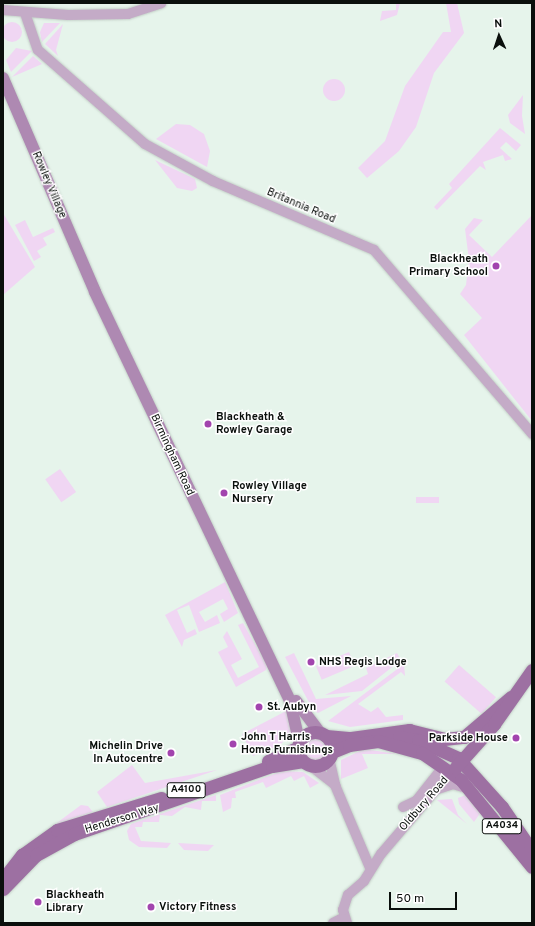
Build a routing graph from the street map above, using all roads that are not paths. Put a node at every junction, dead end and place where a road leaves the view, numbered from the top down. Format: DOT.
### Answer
graph roads {
  1 [pos="162,3"];
  2 [pos="3,10"];
  3 [pos="14,13"];
  4 [pos="30,14"];
  5 [pos="3,18"];
  6 [pos="3,78"];
  7 [pos="95,292"];
  8 [pos="532,434"];
  9 [pos="250,617"];
  10 [pos="276,658"];
  11 [pos="532,670"];
  12 [pos="277,676"];
  13 [pos="323,734"];
  14 [pos="363,736"];
  15 [pos="474,737"];
  16 [pos="298,744"];
  17 [pos="331,755"];
  18 [pos="460,757"];
  19 [pos="437,763"];
  20 [pos="307,764"];
  21 [pos="474,775"];
  22 [pos="335,785"];
  23 [pos="469,789"];
  24 [pos="436,790"];
  25 [pos="414,815"];
  26 [pos="532,851"];
  27 [pos="532,867"];
  28 [pos="370,868"];
  29 [pos="3,879"];
  30 [pos="3,889"];
  31 [pos="345,920"];
  32 [pos="333,923"];
  1 -- 4 [label="street"];
  2 -- 3 [label="street"];
  3 -- 4 [label="street"];
  3 -- 5 [label="street"];
  4 -- 8 [label="street, Britannia Road"];
  6 -- 7 [label="main road, Rowley Village"];
  7 -- 9 [label="main road, Birmingham Road"];
  9 -- 10 [label="main road, Birmingham Road"];
  9 -- 12 [label="main road, Birmingham Road"];
  10 -- 12 [label="main road, Birmingham Road"];
  10 -- 13 [label="main road, Birmingham Road"];
  11 -- 15 [label="main road"];
  12 -- 16 [label="main road, Birmingham Road"];
  13 -- 14 [label="main road"];
  13 -- 16 [label="main road"];
  13 -- 17 [label="main road"];
  14 -- 15 [label="main road"];
  14 -- 18 [label="main road"];
  15 -- 18 [label="main road, Oldbury Road"];
  15 -- 21 [label="main road"];
  16 -- 20 [label="main road"];
  16 -- 29 [label="main road, Henderson Way / A4100"];
  17 -- 19 [label="main road"];
  17 -- 20 [label="main road"];
  17 -- 22 [label="street"];
  18 -- 19 [label="main road, Oldbury Road"];
  18 -- 21 [label="main road"];
  19 -- 23 [label="main road, A4034"];
  19 -- 24 [label="street, Oldbury Road"];
  19 -- 25 [label="street, Oldbury Road"];
  20 -- 22 [label="street"];
  20 -- 30 [label="main road, Henderson Way / A4100"];
  21 -- 26 [label="main road, A4034"];
  22 -- 28 [label="street"];
  23 -- 24 [label="street"];
  23 -- 27 [label="main road, A4034"];
  24 -- 25 [label="street, Oldbury Road"];
  25 -- 28 [label="street, Oldbury Road"];
  28 -- 31 [label="street, Oldbury Road"];
  31 -- 32 [label="street"];
}
